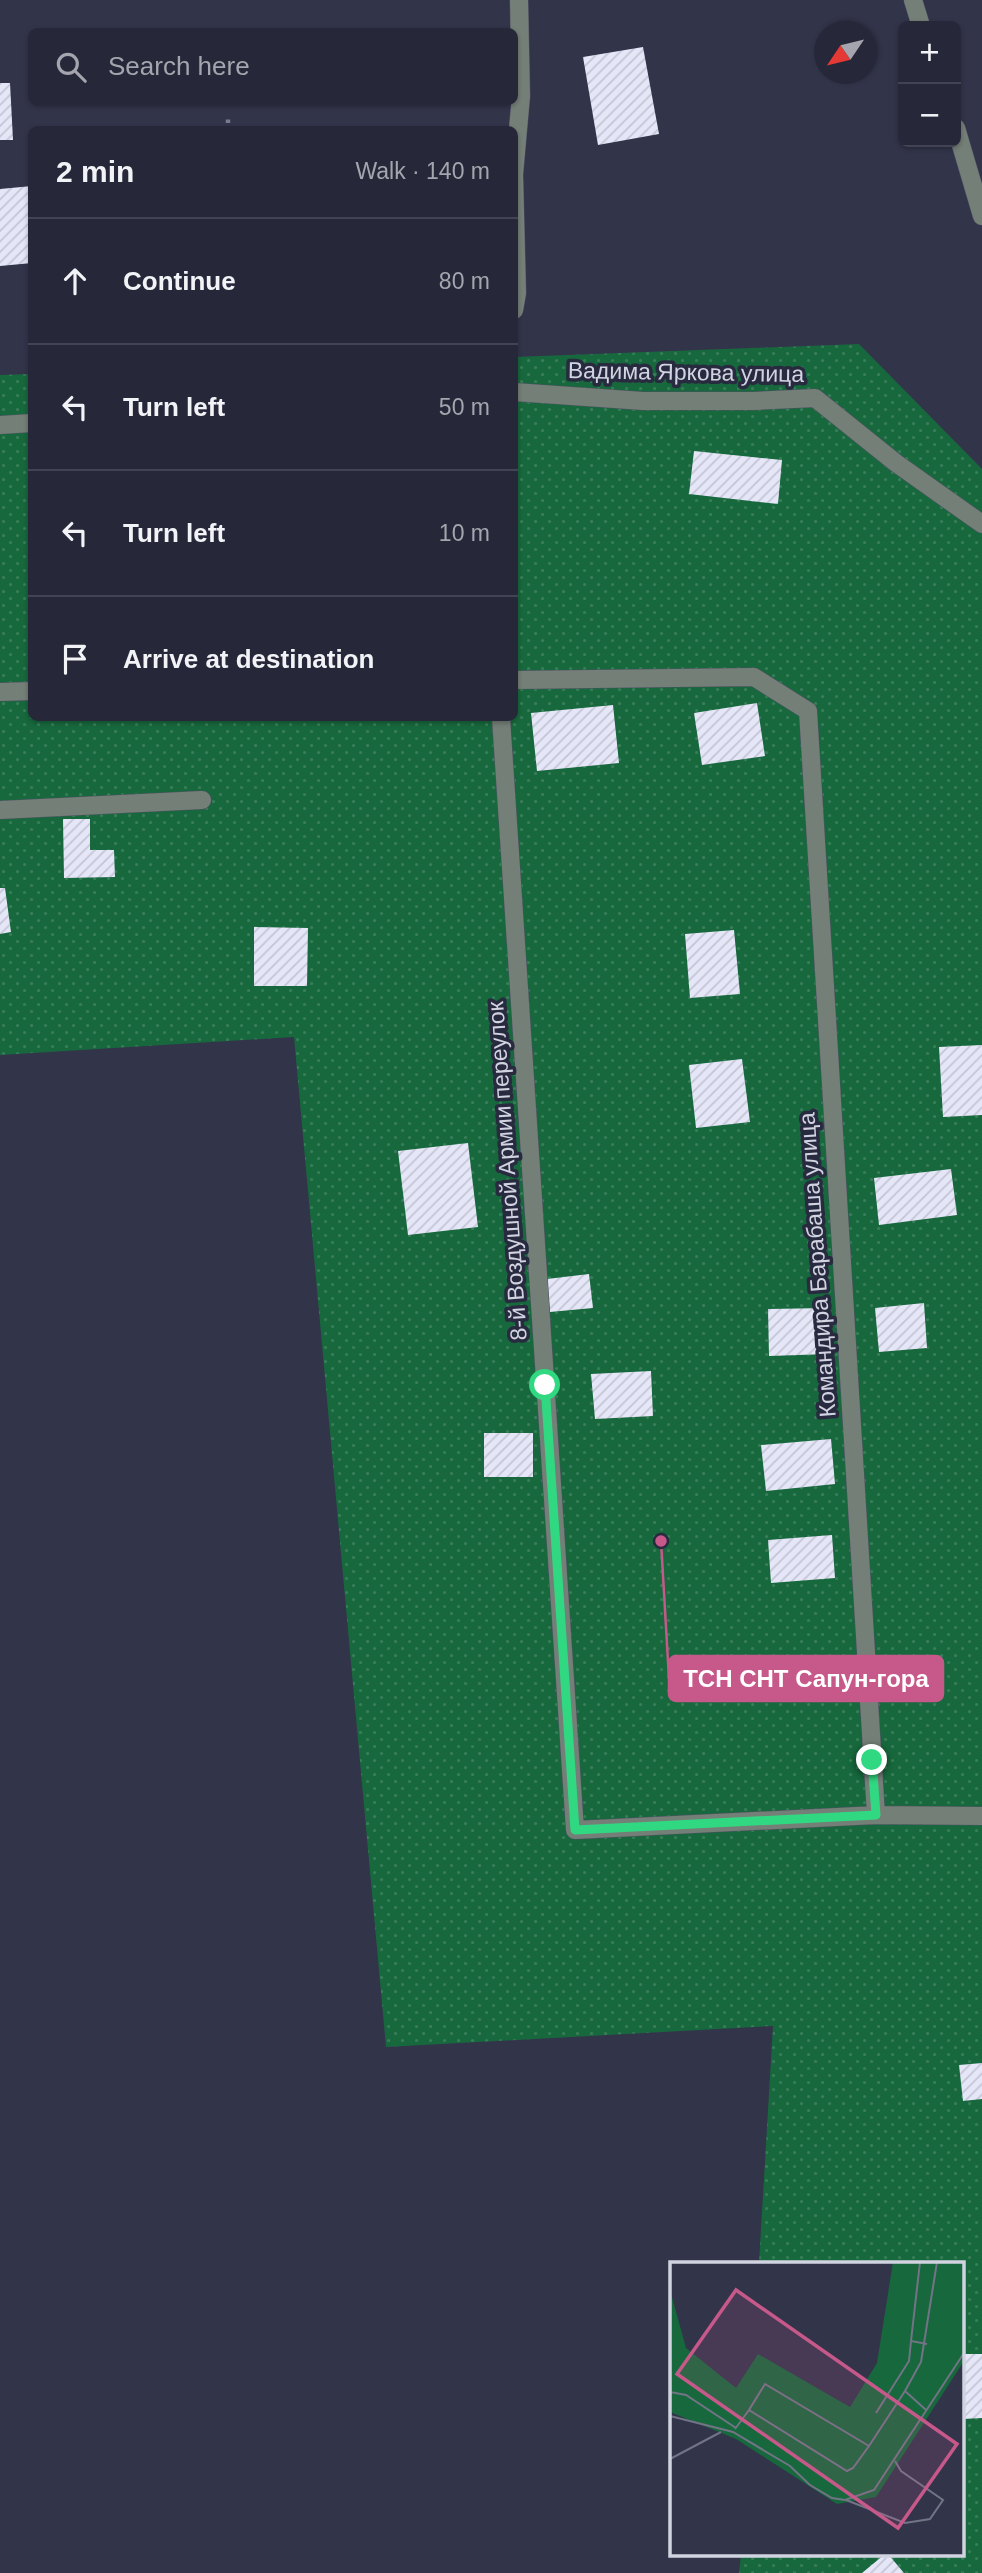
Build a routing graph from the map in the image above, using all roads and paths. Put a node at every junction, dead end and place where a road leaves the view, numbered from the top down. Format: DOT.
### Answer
graph roads {
  1 [pos="519,0"];
  2 [pos="913,0"];
  3 [pos="919,21"];
  4 [pos="228,118"];
  5 [pos="228,126"];
  6 [pos="518,130"];
  7 [pos="961,145"];
  8 [pos="982,216"];
  9 [pos="518,392"];
  10 [pos="28,423"];
  11 [pos="0,425"];
  12 [pos="982,524"];
  13 [pos="518,680"];
  14 [pos="28,691"];
  15 [pos="0,692"];
  16 [pos="501,721"];
  17 [pos="202,800"];
  18 [pos="0,810"];
  19 [pos="876,1815"];
  20 [pos="982,1816"];
  1 -- 6 [label="lane"];
  2 -- 3 [label="lane"];
  4 -- 5 [label="path"];
  7 -- 8 [label="lane"];
  9 -- 12 [label="lane, Вадима Яркова улица"];
  10 -- 11 [label="lane"];
  13 -- 19 [label="lane, Командира Барабаша улица"];
  14 -- 15 [label="lane"];
  16 -- 19 [label="lane, 8-й Воздушной Армии переулок"];
  17 -- 18 [label="lane"];
  19 -- 20 [label="lane"];
}
